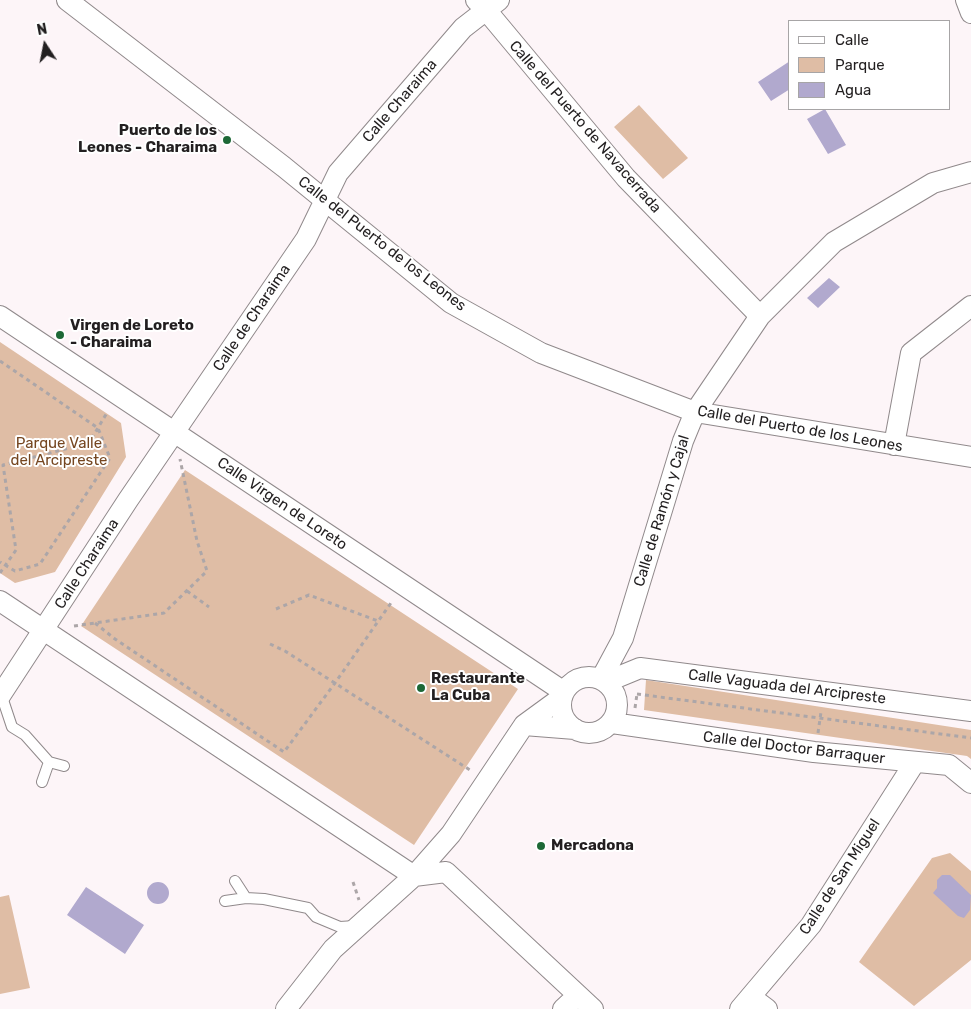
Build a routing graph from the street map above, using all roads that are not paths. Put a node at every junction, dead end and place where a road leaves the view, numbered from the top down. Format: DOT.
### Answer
graph roads {
  1 [pos="67,0"];
  2 [pos="487,3"];
  3 [pos="971,172"];
  4 [pos="324,201"];
  5 [pos="971,306"];
  6 [pos="0,316"];
  7 [pos="760,316"];
  8 [pos="695,412"];
  9 [pos="174,432"];
  10 [pos="894,445"];
  11 [pos="971,457"];
  12 [pos="0,601"];
  13 [pos="43,630"];
  14 [pos="604,680"];
  15 [pos="1,695"];
  16 [pos="563,695"];
  17 [pos="971,711"];
  18 [pos="612,723"];
  19 [pos="524,725"];
  20 [pos="575,729"];
  21 [pos="49,762"];
  22 [pos="915,762"];
  23 [pos="64,766"];
  24 [pos="42,782"];
  25 [pos="971,783"];
  26 [pos="414,876"];
  27 [pos="236,881"];
  28 [pos="246,898"];
  29 [pos="225,900"];
  30 [pos="359,926"];
  31 [pos="578,995"];
  32 [pos="745,1003"];
  33 [pos="286,1009"];
  34 [pos="563,1009"];
  35 [pos="593,1009"];
  36 [pos="767,1009"];
  1 -- 4 [label="street, Calle del Puerto de los Leones"];
  2 -- 4 [label="street, Calle Charaima"];
  2 -- 7 [label="street, Calle del Puerto de Navacerrada"];
  3 -- 7 [label="street, Calle de Ramón y Cajal"];
  4 -- 8 [label="street, Calle del Puerto de los Leones"];
  4 -- 9 [label="street, Calle de Charaima"];
  5 -- 10 [label="street"];
  6 -- 9 [label="street, Calle Virgen de Loreto"];
  7 -- 8 [label="street, Calle de Ramón y Cajal"];
  8 -- 10 [label="street, Calle del Puerto de los Leones"];
  8 -- 14 [label="street, Calle de Ramón y Cajal"];
  9 -- 13 [label="street, Calle Charaima"];
  9 -- 16 [label="street, Calle Virgen de Loreto"];
  10 -- 11 [label="street, Calle del Puerto de los Leones"];
  12 -- 13 [label="street"];
  13 -- 15 [label="street, Calle Charaima"];
  13 -- 26 [label="street"];
  14 -- 16 [label="street"];
  14 -- 17 [label="street, Calle Vaguada del Arcipreste"];
  14 -- 18 [label="street"];
  15 -- 21 [label="lane"];
  16 -- 19 [label="street"];
  16 -- 20 [label="street"];
  18 -- 20 [label="street"];
  18 -- 22 [label="street, Calle del Doctor Barraquer"];
  19 -- 20 [label="street"];
  19 -- 26 [label="street"];
  21 -- 23 [label="lane"];
  21 -- 24 [label="lane"];
  22 -- 25 [label="street, Calle del Doctor Barraquer"];
  22 -- 32 [label="street, Calle de San Miguel"];
  26 -- 30 [label="street"];
  26 -- 31 [label="street"];
  27 -- 28 [label="lane"];
  28 -- 29 [label="lane"];
  28 -- 30 [label="lane"];
  30 -- 33 [label="street"];
  31 -- 34 [label="street"];
  31 -- 35 [label="street"];
  32 -- 36 [label="street"];
}
